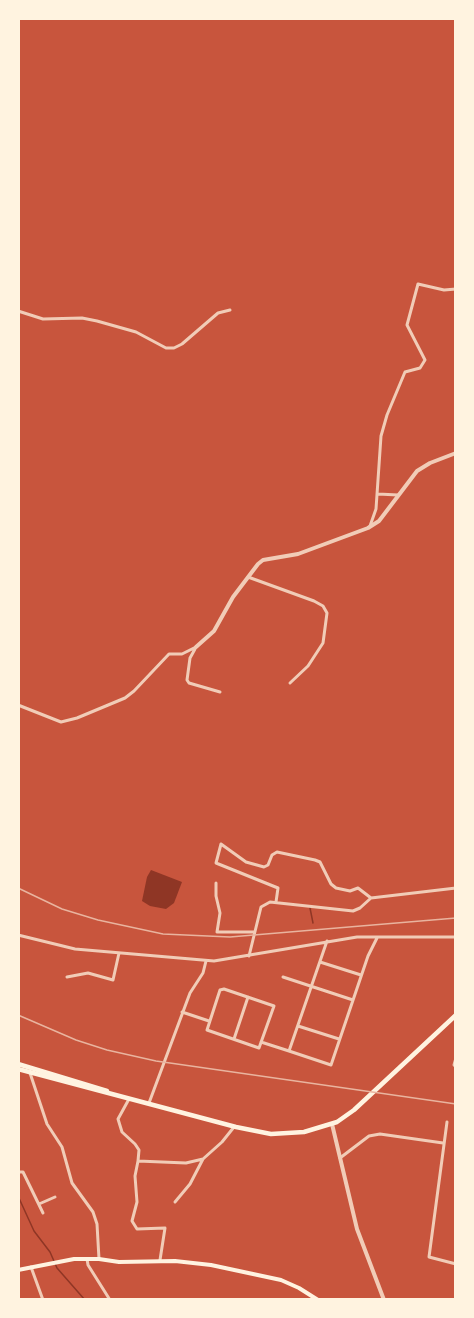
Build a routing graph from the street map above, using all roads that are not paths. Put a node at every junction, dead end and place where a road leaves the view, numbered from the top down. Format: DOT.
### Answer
graph roads {
  1 [pos="456,289"];
  2 [pos="230,310"];
  3 [pos="18,311"];
  4 [pos="456,453"];
  5 [pos="378,494"];
  6 [pos="398,495"];
  7 [pos="370,526"];
  8 [pos="248,577"];
  9 [pos="196,647"];
  10 [pos="290,683"];
  11 [pos="220,692"];
  12 [pos="18,705"];
  13 [pos="216,883"];
  14 [pos="456,888"];
  15 [pos="370,898"];
  16 [pos="276,902"];
  17 [pos="254,932"];
  18 [pos="18,934"];
  19 [pos="456,937"];
  20 [pos="377,938"];
  21 [pos="327,941"];
  22 [pos="120,953"];
  23 [pos="249,956"];
  24 [pos="206,961"];
  25 [pos="320,962"];
  26 [pos="361,975"];
  27 [pos="67,977"];
  28 [pos="283,978"];
  29 [pos="311,987"];
  30 [pos="248,997"];
  31 [pos="353,1000"];
  32 [pos="182,1012"];
  33 [pos="455,1018"];
  34 [pos="209,1021"];
  35 [pos="298,1026"];
  36 [pos="234,1039"];
  37 [pos="339,1040"];
  38 [pos="261,1042"];
  39 [pos="289,1051"];
  40 [pos="456,1058"];
  41 [pos="18,1066"];
  42 [pos="456,1067"];
  43 [pos="30,1072"];
  44 [pos="127,1097"];
  45 [pos="149,1103"];
  46 [pos="447,1122"];
  47 [pos="332,1124"];
  48 [pos="234,1127"];
  49 [pos="443,1143"];
  50 [pos="340,1158"];
  51 [pos="204,1159"];
  52 [pos="138,1161"];
  53 [pos="18,1172"];
  54 [pos="55,1197"];
  55 [pos="175,1202"];
  56 [pos="39,1204"];
  57 [pos="43,1213"];
  58 [pos="87,1258"];
  59 [pos="99,1259"];
  60 [pos="160,1260"];
  61 [pos="456,1264"];
  62 [pos="31,1268"];
  63 [pos="18,1270"];
  64 [pos="43,1300"];
  65 [pos="110,1300"];
  66 [pos="318,1300"];
  67 [pos="384,1300"];
  1 -- 5 [label="street"];
  2 -- 3 [label="street"];
  4 -- 6 [label="street"];
  5 -- 6 [label="street"];
  5 -- 7 [label="street"];
  6 -- 7 [label="street"];
  7 -- 8 [label="street"];
  8 -- 9 [label="street"];
  8 -- 10 [label="street"];
  9 -- 11 [label="street"];
  9 -- 12 [label="street"];
  13 -- 17 [label="street"];
  14 -- 15 [label="street"];
  15 -- 16 [label="street"];
  15 -- 16 [label="street"];
  16 -- 17 [label="street"];
  17 -- 23 [label="street"];
  18 -- 22 [label="street"];
  19 -- 20 [label="street"];
  20 -- 21 [label="street"];
  20 -- 26 [label="street"];
  21 -- 23 [label="street"];
  21 -- 25 [label="street"];
  22 -- 24 [label="street"];
  22 -- 27 [label="street"];
  23 -- 24 [label="street"];
  24 -- 32 [label="street"];
  25 -- 26 [label="street"];
  25 -- 29 [label="street"];
  26 -- 31 [label="street"];
  28 -- 29 [label="street"];
  29 -- 31 [label="street"];
  29 -- 35 [label="street"];
  30 -- 34 [label="street"];
  30 -- 36 [label="street"];
  30 -- 38 [label="street"];
  31 -- 37 [label="street"];
  32 -- 34 [label="street"];
  32 -- 45 [label="street"];
  33 -- 47 [label="main road"];
  34 -- 36 [label="street"];
  35 -- 37 [label="street"];
  35 -- 39 [label="street"];
  36 -- 38 [label="street"];
  37 -- 39 [label="street"];
  38 -- 39 [label="street"];
  40 -- 42 [label="street"];
  41 -- 43 [label="main road"];
  41 -- 44 [label="main road"];
  43 -- 44 [label="main road"];
  43 -- 59 [label="street"];
  44 -- 45 [label="main road"];
  44 -- 52 [label="street"];
  45 -- 48 [label="main road"];
  46 -- 49 [label="street"];
  47 -- 48 [label="main road"];
  47 -- 50 [label="street"];
  48 -- 51 [label="street"];
  49 -- 50 [label="street"];
  49 -- 61 [label="street"];
  50 -- 67 [label="street"];
  51 -- 52 [label="street"];
  51 -- 55 [label="street"];
  52 -- 60 [label="street"];
  53 -- 56 [label="street"];
  54 -- 56 [label="street"];
  56 -- 57 [label="street"];
  58 -- 59 [label="main road"];
  58 -- 62 [label="main road"];
  58 -- 65 [label="street"];
  59 -- 60 [label="main road"];
  60 -- 66 [label="main road"];
  62 -- 63 [label="main road"];
  62 -- 64 [label="street"];
}
